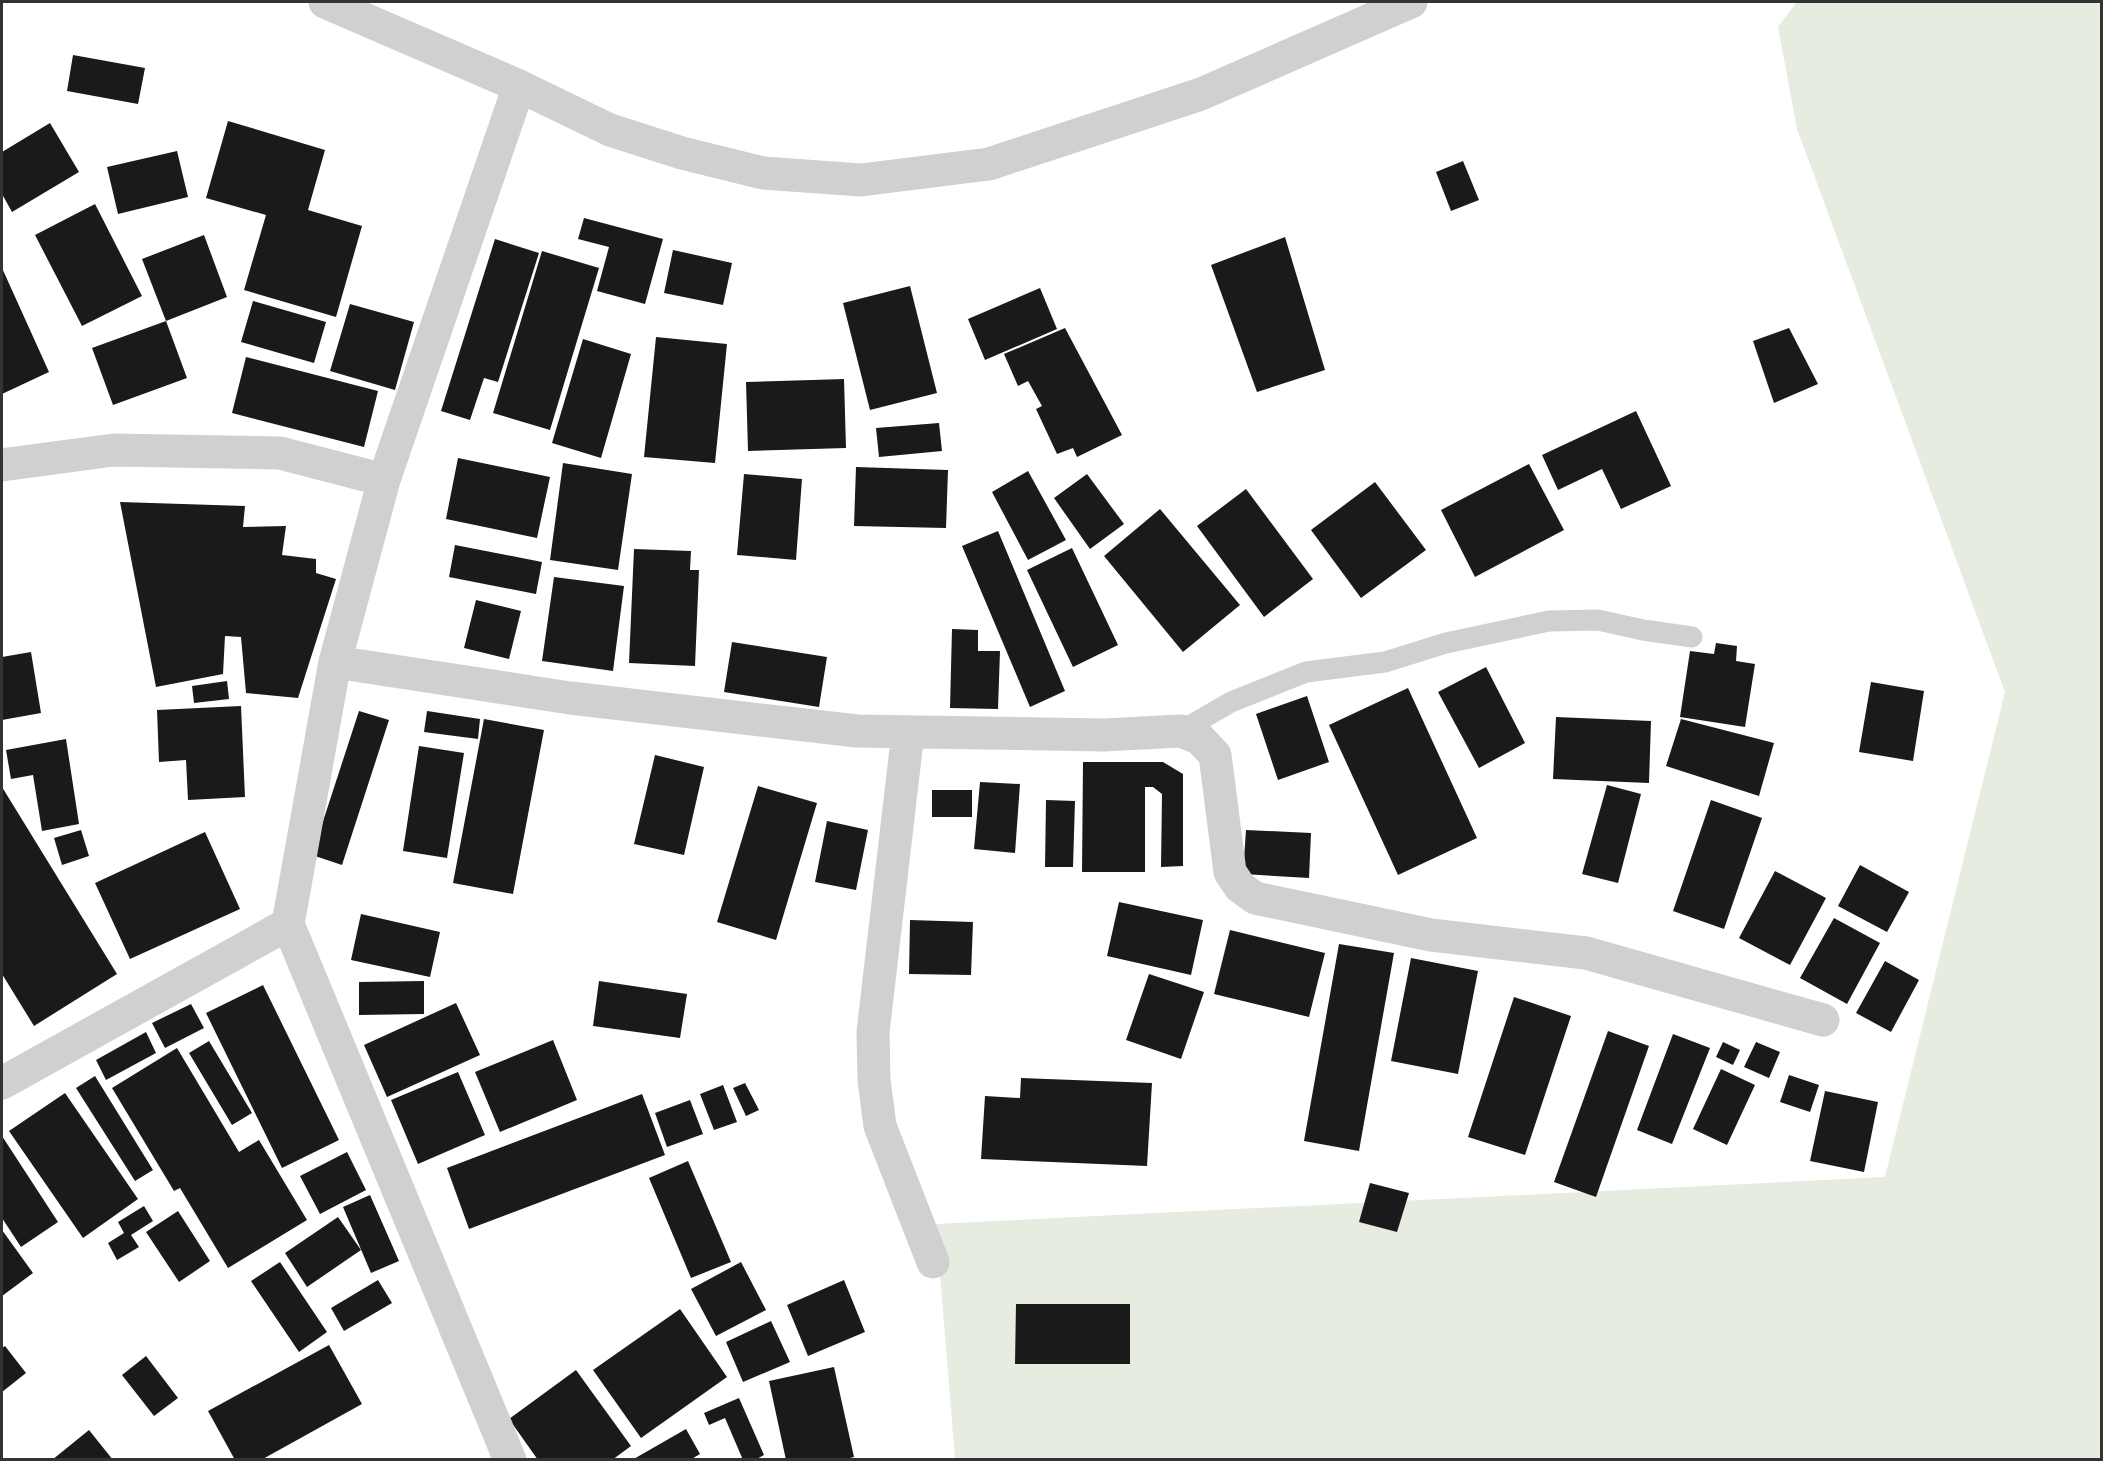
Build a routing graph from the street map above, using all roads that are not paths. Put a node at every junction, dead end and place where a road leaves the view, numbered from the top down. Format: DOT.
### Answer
graph roads {
  1 [pos="326,2"];
  2 [pos="1411,2"];
  3 [pos="519,86"];
  4 [pos="2,465"];
  5 [pos="384,480"];
  6 [pos="1692,637"];
  7 [pos="335,662"];
  8 [pos="1181,731"];
  9 [pos="908,732"];
  10 [pos="288,924"];
  11 [pos="1822,1020"];
  12 [pos="2,1083"];
  13 [pos="933,1262"];
  14 [pos="510,1460"];
  1 -- 3 [label="street"];
  2 -- 3 [label="street"];
  3 -- 5 [label="street"];
  4 -- 5 [label="street"];
  5 -- 7 [label="street"];
  6 -- 8 [label="lane"];
  7 -- 9 [label="street"];
  7 -- 10 [label="street"];
  8 -- 9 [label="street"];
  8 -- 11 [label="street"];
  9 -- 13 [label="street"];
  10 -- 12 [label="street"];
  10 -- 14 [label="street"];
}
